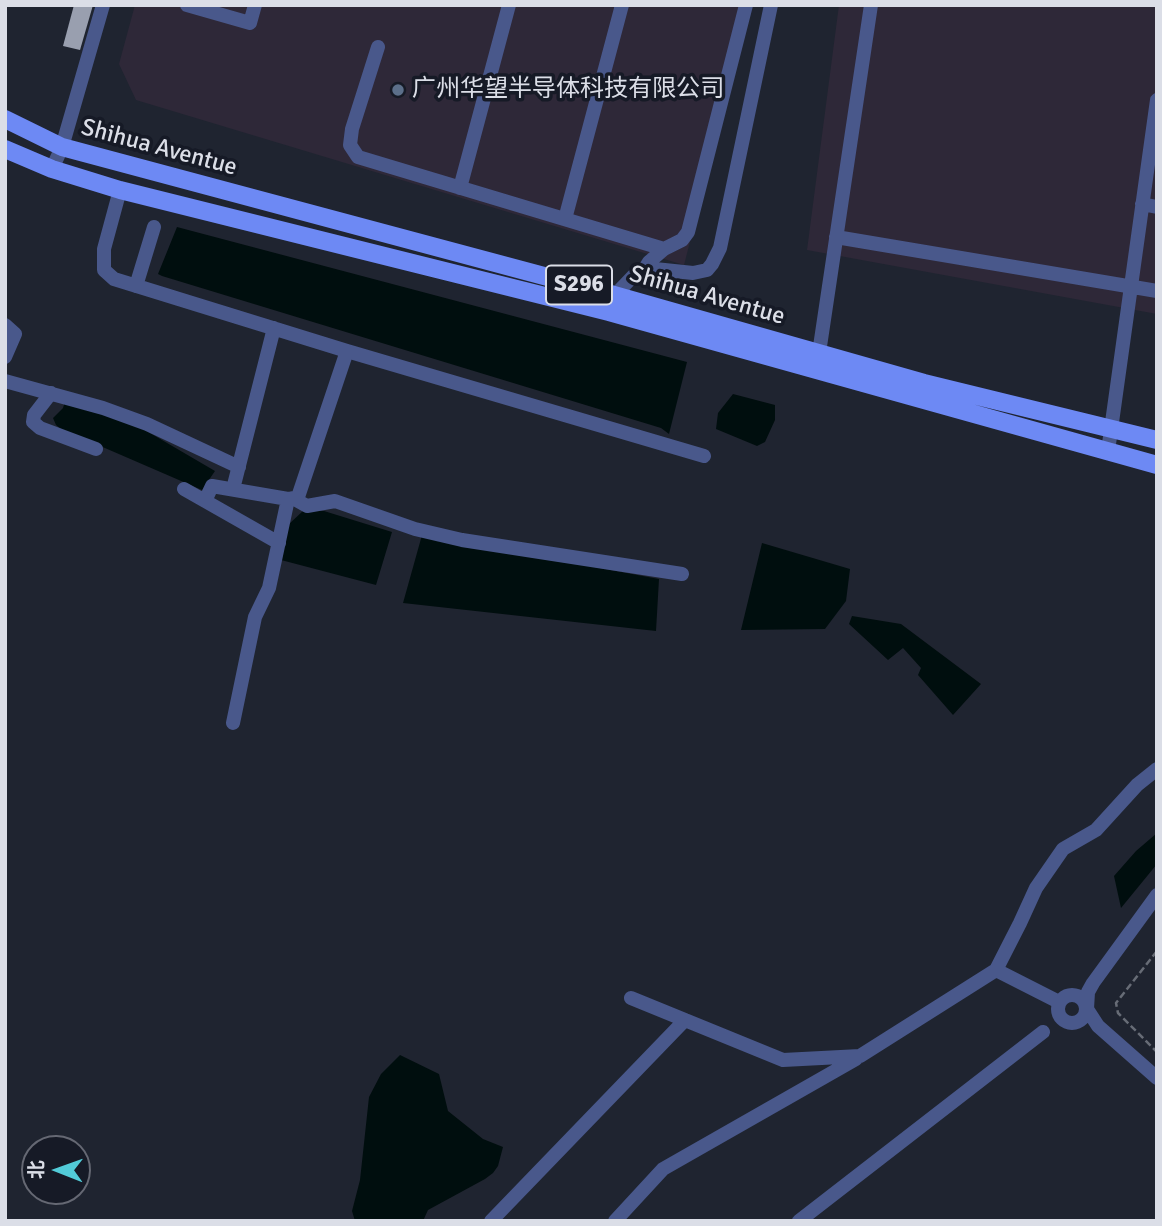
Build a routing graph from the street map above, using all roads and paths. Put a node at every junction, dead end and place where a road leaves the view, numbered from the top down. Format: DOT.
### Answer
graph roads {
  1 [pos="103,5"];
  2 [pos="187,5"];
  3 [pos="255,5"];
  4 [pos="509,5"];
  5 [pos="622,5"];
  6 [pos="746,5"];
  7 [pos="771,5"];
  8 [pos="871,5"];
  9 [pos="378,47"];
  10 [pos="1157,100"];
  11 [pos="5,119"];
  12 [pos="62,147"];
  13 [pos="5,149"];
  14 [pos="52,169"];
  15 [pos="460,188"];
  16 [pos="120,190"];
  17 [pos="1142,204"];
  18 [pos="1157,207"];
  19 [pos="565,219"];
  20 [pos="154,228"];
  21 [pos="836,237"];
  22 [pos="664,249"];
  23 [pos="644,270"];
  24 [pos="136,286"];
  25 [pos="1130,286"];
  26 [pos="1157,291"];
  27 [pos="612,304"];
  28 [pos="5,325"];
  29 [pos="274,328"];
  30 [pos="347,351"];
  31 [pos="819,353"];
  32 [pos="5,357"];
  33 [pos="5,381"];
  34 [pos="51,393"];
  35 [pos="1111,429"];
  36 [pos="1157,440"];
  37 [pos="96,449"];
  38 [pos="1108,451"];
  39 [pos="705,456"];
  40 [pos="1157,465"];
  41 [pos="239,467"];
  42 [pos="184,489"];
  43 [pos="233,489"];
  44 [pos="293,498"];
  45 [pos="205,501"];
  46 [pos="279,543"];
  47 [pos="682,574"];
  48 [pos="233,723"];
  49 [pos="1157,769"];
  50 [pos="1157,895"];
  51 [pos="1157,951"];
  52 [pos="996,970"];
  53 [pos="1093,983"];
  54 [pos="631,998"];
  55 [pos="1062,1001"];
  56 [pos="1087,1009"];
  57 [pos="685,1020"];
  58 [pos="1072,1023"];
  59 [pos="1098,1026"];
  60 [pos="1043,1032"];
  61 [pos="1157,1052"];
  62 [pos="860,1056"];
  63 [pos="1157,1078"];
  64 [pos="491,1221"];
  65 [pos="615,1221"];
  66 [pos="799,1221"];
  1 -- 12 [label="street"];
  2 -- 3 [label="street"];
  4 -- 15 [label="street"];
  5 -- 19 [label="street"];
  6 -- 22 [label="street"];
  7 -- 23 [label="street"];
  8 -- 21 [label="street"];
  9 -- 15 [label="street"];
  10 -- 17 [label="street"];
  11 -- 12 [label="main road, Shihua Aventue / S296"];
  12 -- 14 [label="street"];
  12 -- 27 [label="main road, Shihua Aventue / S296"];
  13 -- 14 [label="main road, Shihua Aventue / S296"];
  14 -- 16 [label="main road, Shihua Aventue / S296"];
  15 -- 19 [label="street"];
  16 -- 24 [label="street"];
  16 -- 27 [label="main road, Shihua Aventue / S296"];
  17 -- 18 [label="street"];
  17 -- 25 [label="street"];
  19 -- 22 [label="street"];
  20 -- 24 [label="street"];
  21 -- 25 [label="street"];
  21 -- 31 [label="street"];
  22 -- 23 [label="street"];
  23 -- 27 [label="street"];
  24 -- 29 [label="street"];
  25 -- 26 [label="street"];
  25 -- 35 [label="street"];
  27 -- 31 [label="main road, Shihua Aventue / S296"];
  27 -- 38 [label="main road, Shihua Aventue / S296"];
  28 -- 32 [label="street"];
  29 -- 30 [label="street"];
  29 -- 41 [label="street"];
  30 -- 39 [label="street"];
  30 -- 44 [label="street"];
  31 -- 35 [label="main road, Shihua Aventue / S296"];
  33 -- 34 [label="street"];
  34 -- 37 [label="street"];
  34 -- 41 [label="street"];
  35 -- 36 [label="main road, Shihua Aventue / S296"];
  35 -- 38 [label="street"];
  38 -- 40 [label="main road, Shihua Aventue / S296"];
  41 -- 43 [label="street"];
  42 -- 45 [label="street"];
  43 -- 44 [label="street"];
  43 -- 45 [label="street"];
  44 -- 46 [label="street"];
  44 -- 47 [label="street"];
  45 -- 46 [label="street"];
  46 -- 48 [label="street"];
  49 -- 52 [label="street"];
  50 -- 53 [label="street"];
  51 -- 61 [label="path"];
  52 -- 55 [label="street"];
  52 -- 62 [label="street"];
  53 -- 55 [label="street"];
  53 -- 56 [label="street"];
  54 -- 57 [label="street"];
  55 -- 56 [label="street"];
  55 -- 58 [label="street"];
  55 -- 60 [label="street"];
  56 -- 58 [label="street"];
  56 -- 59 [label="street"];
  57 -- 62 [label="street"];
  57 -- 64 [label="street"];
  58 -- 59 [label="street"];
  58 -- 60 [label="street"];
  59 -- 63 [label="street"];
  60 -- 66 [label="street"];
  62 -- 65 [label="street"];
}
